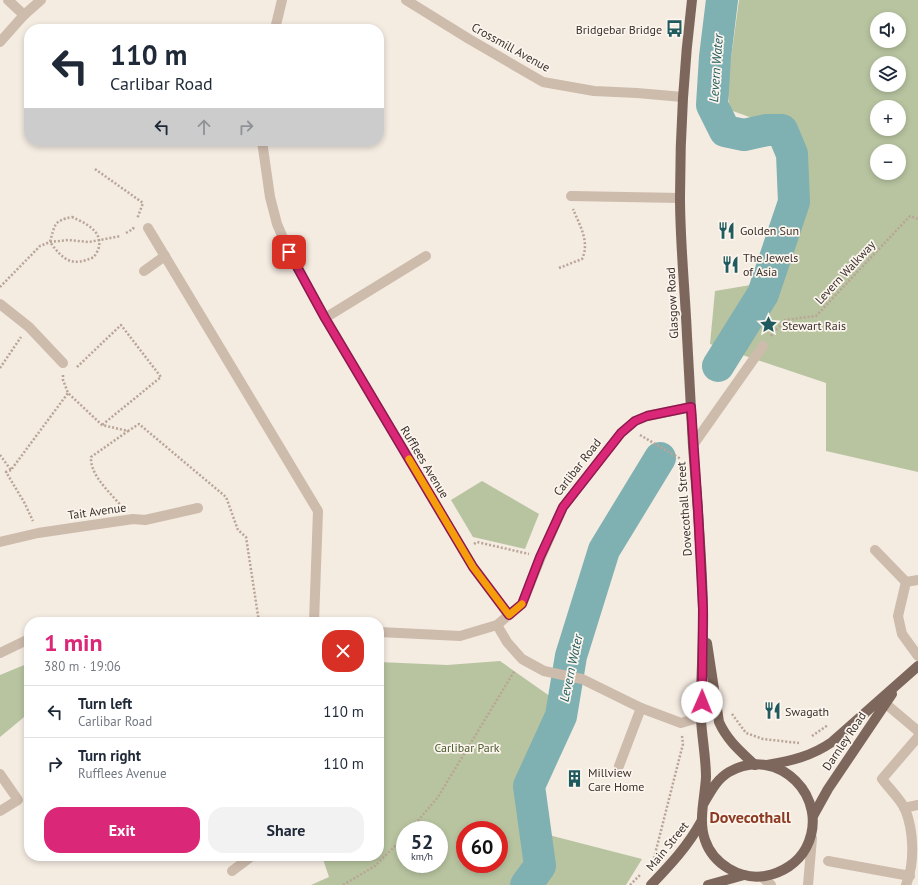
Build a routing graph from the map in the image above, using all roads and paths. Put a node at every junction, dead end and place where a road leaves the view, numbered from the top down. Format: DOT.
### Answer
graph roads {
  1 [pos="8,0"];
  2 [pos="41,0"];
  3 [pos="282,0"];
  4 [pos="406,0"];
  5 [pos="692,0"];
  6 [pos="24,15"];
  7 [pos="276,24"];
  8 [pos="0,42"];
  9 [pos="683,96"];
  10 [pos="263,146"];
  11 [pos="95,169"];
  12 [pos="571,196"];
  13 [pos="680,198"];
  14 [pos="918,219"];
  15 [pos="148,228"];
  16 [pos="126,233"];
  17 [pos="121,236"];
  18 [pos="99,241"];
  19 [pos="50,242"];
  20 [pos="165,256"];
  21 [pos="426,256"];
  22 [pos="560,268"];
  23 [pos="144,271"];
  24 [pos="0,288"];
  25 [pos="0,304"];
  26 [pos="325,318"];
  27 [pos="29,327"];
  28 [pos="763,346"];
  29 [pos="63,363"];
  30 [pos="0,368"];
  31 [pos="74,370"];
  32 [pos="68,375"];
  33 [pos="68,393"];
  34 [pos="691,407"];
  35 [pos="102,425"];
  36 [pos="628,428"];
  37 [pos="128,431"];
  38 [pos="693,445"];
  39 [pos="0,454"];
  40 [pos="695,467"];
  41 [pos="11,470"];
  42 [pos="198,508"];
  43 [pos="133,519"];
  44 [pos="38,533"];
  45 [pos="0,542"];
  46 [pos="462,549"];
  47 [pos="875,550"];
  48 [pos="540,557"];
  49 [pos="918,580"];
  50 [pos="906,582"];
  51 [pos="703,609"];
  52 [pos="509,615"];
  53 [pos="258,617"];
  54 [pos="314,617"];
  55 [pos="497,625"];
  56 [pos="384,632"];
  57 [pos="24,641"];
  58 [pos="0,653"];
  59 [pos="918,656"];
  60 [pos="522,659"];
  61 [pos="918,666"];
  62 [pos="900,683"];
  63 [pos="886,704"];
  64 [pos="641,708"];
  65 [pos="718,716"];
  66 [pos="701,717"];
  67 [pos="681,723"];
  68 [pos="845,730"];
  69 [pos="918,731"];
  70 [pos="918,737"];
  71 [pos="806,740"];
  72 [pos="800,743"];
  73 [pos="755,765"];
  74 [pos="767,765"];
  75 [pos="618,766"];
  76 [pos="0,774"];
  77 [pos="704,803"];
  78 [pos="918,805"];
  79 [pos="904,808"];
  80 [pos="0,811"];
  81 [pos="813,816"];
  82 [pos="418,821"];
  83 [pos="701,822"];
  84 [pos="812,834"];
  85 [pos="396,845"];
  86 [pos="384,857"];
  87 [pos="245,861"];
  88 [pos="380,861"];
  89 [pos="828,861"];
  90 [pos="648,866"];
  91 [pos="232,871"];
  92 [pos="644,871"];
  93 [pos="744,875"];
  94 [pos="762,877"];
  95 [pos="908,880"];
  96 [pos="343,885"];
  97 [pos="630,885"];
  98 [pos="651,885"];
  99 [pos="708,885"];
  100 [pos="771,885"];
  101 [pos="808,885"];
  1 -- 6 [label="street"];
  2 -- 6 [label="street"];
  3 -- 7 [label="street"];
  4 -- 9 [label="street, Crossmill Avenue"];
  5 -- 9 [label="main road, Glasgow Road"];
  6 -- 8 [label="street"];
  9 -- 13 [label="main road, Glasgow Road"];
  10 -- 26 [label="street, Rufflees Avenue"];
  11 -- 16 [label="path"];
  12 -- 13 [label="street"];
  12 -- 22 [label="path"];
  13 -- 34 [label="main road, Glasgow Road"];
  14 -- 28 [label="path, Levern Walkway"];
  15 -- 20 [label="street"];
  17 -- 18 [label="path"];
  18 -- 19 [label="path"];
  18 -- 19 [label="path"];
  18 -- 19 [label="path"];
  19 -- 24 [label="path"];
  20 -- 23 [label="street"];
  20 -- 54 [label="street"];
  21 -- 26 [label="street"];
  25 -- 27 [label="street"];
  26 -- 46 [label="street, Rufflees Avenue"];
  27 -- 29 [label="street"];
  27 -- 30 [label="path"];
  28 -- 38 [label="street"];
  31 -- 35 [label="path"];
  32 -- 33 [label="path"];
  33 -- 35 [label="path"];
  33 -- 41 [label="path"];
  34 -- 36 [label="street, Carlibar Road"];
  34 -- 38 [label="main road, Dovecothall Street"];
  35 -- 37 [label="path"];
  36 -- 40 [label="path"];
  36 -- 48 [label="street, Carlibar Road"];
  37 -- 43 [label="path"];
  37 -- 53 [label="path"];
  38 -- 40 [label="main road, Dovecothall Street"];
  39 -- 41 [label="path"];
  40 -- 51 [label="main road, Dovecothall Street"];
  41 -- 44 [label="path"];
  42 -- 43 [label="street, Tait Avenue"];
  43 -- 44 [label="street, Tait Avenue"];
  44 -- 45 [label="street, Tait Avenue"];
  46 -- 48 [label="path"];
  46 -- 52 [label="street, Rufflees Avenue"];
  47 -- 50 [label="street"];
  48 -- 52 [label="street, Carlibar Road"];
  49 -- 50 [label="street"];
  50 -- 59 [label="street"];
  51 -- 65 [label="main road, Dovecothall Street"];
  51 -- 66 [label="main road, Dovecothall Street"];
  52 -- 55 [label="street, Carlibar Road"];
  55 -- 56 [label="street, Carlibar Road"];
  55 -- 60 [label="street"];
  57 -- 58 [label="street"];
  60 -- 64 [label="street"];
  60 -- 82 [label="path"];
  61 -- 62 [label="main road, Darnley Road"];
  62 -- 63 [label="main road, Darnley Road"];
  62 -- 68 [label="main road, Darnley Road"];
  63 -- 69 [label="street"];
  63 -- 81 [label="main road, Darnley Road"];
  64 -- 67 [label="street"];
  64 -- 75 [label="street"];
  65 -- 72 [label="path"];
  65 -- 73 [label="main road, Dovecothall Street"];
  66 -- 67 [label="street"];
  66 -- 77 [label="main road, Dovecothall Street"];
  67 -- 90 [label="path"];
  68 -- 71 [label="path"];
  68 -- 74 [label="main road, Darnley Road"];
  70 -- 79 [label="street"];
  73 -- 74 [label="main road"];
  73 -- 77 [label="main road"];
  74 -- 81 [label="main road"];
  76 -- 80 [label="street"];
  77 -- 83 [label="main road"];
  78 -- 79 [label="street"];
  79 -- 95 [label="street"];
  81 -- 84 [label="main road"];
  83 -- 93 [label="main road"];
  83 -- 98 [label="main road, Main Street"];
  84 -- 94 [label="main road"];
  84 -- 101 [label="street"];
  85 -- 86 [label="path"];
  87 -- 91 [label="street"];
  88 -- 96 [label="path"];
  89 -- 95 [label="street"];
  92 -- 97 [label="path"];
  93 -- 94 [label="main road"];
  93 -- 99 [label="main road"];
  94 -- 100 [label="street"];
}
